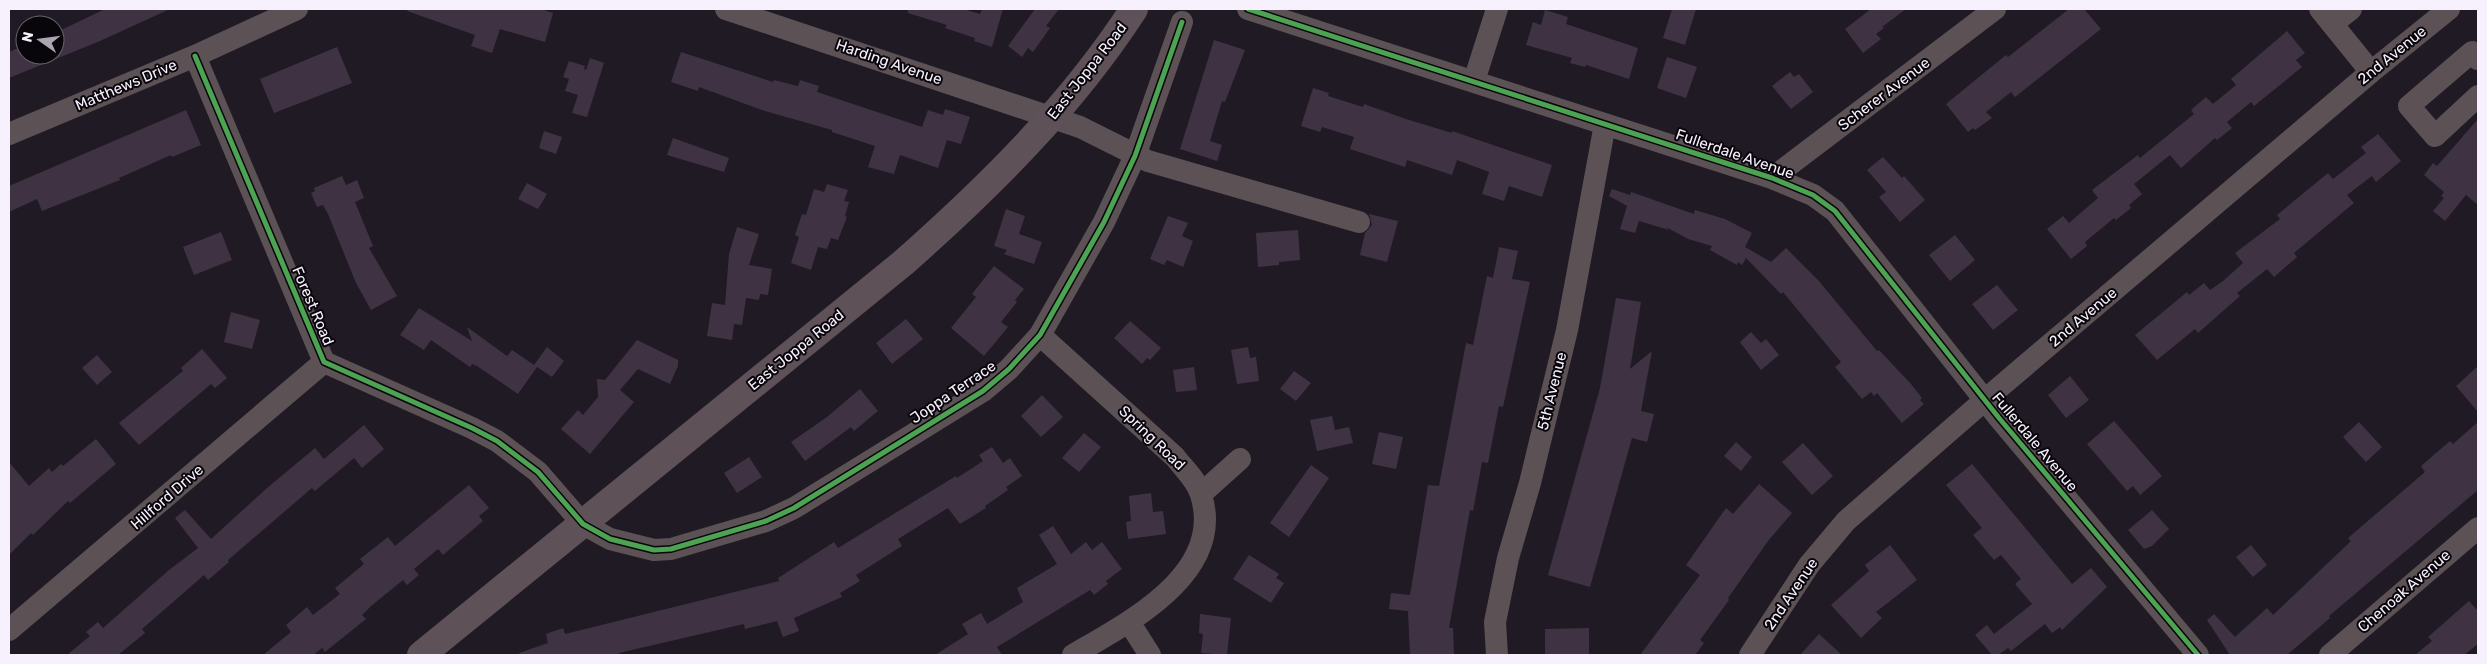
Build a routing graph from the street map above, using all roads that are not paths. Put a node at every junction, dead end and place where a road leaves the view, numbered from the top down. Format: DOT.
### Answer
graph roads {
  1 [pos="297,9"];
  2 [pos="726,9"];
  3 [pos="1134,9"];
  4 [pos="1248,9"];
  5 [pos="1498,9"];
  6 [pos="1995,9"];
  7 [pos="2351,9"];
  8 [pos="2449,9"];
  9 [pos="2326,17"];
  10 [pos="1182,22"];
  11 [pos="194,56"];
  12 [pos="2478,59"];
  13 [pos="2371,72"];
  14 [pos="1474,82"];
  15 [pos="2478,96"];
  16 [pos="1051,119"];
  17 [pos="1605,124"];
  18 [pos="9,134"];
  19 [pos="1135,156"];
  20 [pos="1772,178"];
  21 [pos="1359,222"];
  22 [pos="1040,334"];
  23 [pos="324,362"];
  24 [pos="1985,401"];
  25 [pos="1240,459"];
  26 [pos="1201,494"];
  27 [pos="583,524"];
  28 [pos="2478,528"];
  29 [pos="1129,622"];
  30 [pos="9,630"];
  31 [pos="433,652"];
  32 [pos="1073,655"];
  33 [pos="1150,655"];
  34 [pos="1498,655"];
  35 [pos="1750,655"];
  36 [pos="2198,655"];
  37 [pos="2330,655"];
  1 -- 11 [label="street, Matthews Drive"];
  2 -- 16 [label="street, Harding Avenue"];
  3 -- 16 [label="main road, East Joppa Road"];
  4 -- 14 [label="street, Fullerdale Avenue"];
  5 -- 14 [label="street"];
  6 -- 20 [label="street, Scherer Avenue"];
  7 -- 9 [label="street"];
  8 -- 13 [label="street, 2nd Avenue"];
  9 -- 13 [label="street"];
  10 -- 19 [label="street, Joppa Terrace"];
  11 -- 18 [label="street, Matthews Drive"];
  11 -- 23 [label="street, Forest Road"];
  12 -- 15 [label="street"];
  13 -- 24 [label="street, 2nd Avenue"];
  14 -- 17 [label="street, Fullerdale Avenue"];
  16 -- 19 [label="street"];
  16 -- 27 [label="main road, East Joppa Road"];
  17 -- 20 [label="street, Fullerdale Avenue"];
  17 -- 34 [label="street, 5th Avenue"];
  19 -- 21 [label="street"];
  19 -- 22 [label="street, Joppa Terrace"];
  20 -- 24 [label="street, Fullerdale Avenue"];
  22 -- 26 [label="street, Spring Road"];
  22 -- 27 [label="street, Joppa Terrace"];
  23 -- 27 [label="street, Forest Road"];
  23 -- 30 [label="street, Hillford Drive"];
  24 -- 35 [label="street, 2nd Avenue"];
  24 -- 36 [label="street, Fullerdale Avenue"];
  25 -- 26 [label="street"];
  26 -- 29 [label="street, Spring Road"];
  27 -- 31 [label="main road, East Joppa Road"];
  28 -- 37 [label="street, Chenoak Avenue"];
  29 -- 32 [label="street, Spring Road"];
  29 -- 33 [label="street"];
}
